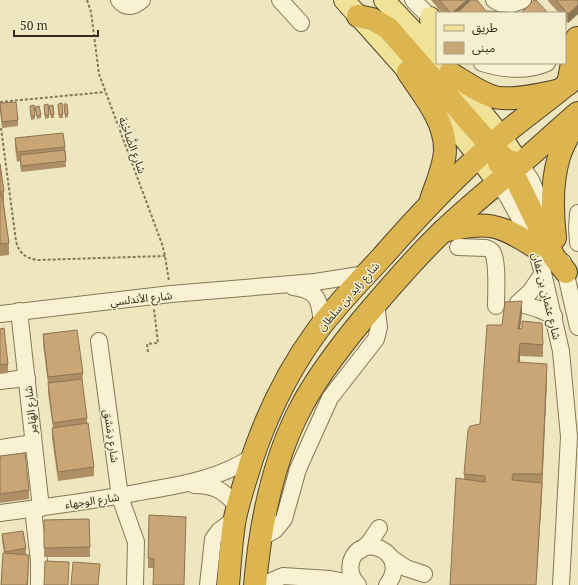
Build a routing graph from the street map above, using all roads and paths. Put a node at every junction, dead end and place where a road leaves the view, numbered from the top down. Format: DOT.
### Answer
graph roads {
  1 [pos="87,0"];
  2 [pos="119,0"];
  3 [pos="142,0"];
  4 [pos="280,0"];
  5 [pos="344,0"];
  6 [pos="384,0"];
  7 [pos="413,0"];
  8 [pos="494,0"];
  9 [pos="523,0"];
  10 [pos="358,16"];
  11 [pos="433,21"];
  12 [pos="301,23"];
  13 [pos="436,38"];
  14 [pos="573,42"];
  15 [pos="436,57"];
  16 [pos="442,64"];
  17 [pos="444,64"];
  18 [pos="487,64"];
  19 [pos="544,64"];
  20 [pos="408,72"];
  21 [pos="571,83"];
  22 [pos="105,92"];
  23 [pos="0,102"];
  24 [pos="578,113"];
  25 [pos="578,117"];
  26 [pos="1,128"];
  27 [pos="499,159"];
  28 [pos="430,203"];
  29 [pos="578,213"];
  30 [pos="444,231"];
  31 [pos="555,238"];
  32 [pos="578,243"];
  33 [pos="458,246"];
  34 [pos="535,247"];
  35 [pos="165,256"];
  36 [pos="566,272"];
  37 [pos="543,273"];
  38 [pos="366,274"];
  39 [pos="402,274"];
  40 [pos="282,285"];
  41 [pos="171,294"];
  42 [pos="152,296"];
  43 [pos="496,306"];
  44 [pos="19,312"];
  45 [pos="0,314"];
  46 [pos="554,316"];
  47 [pos="322,325"];
  48 [pos="578,327"];
  49 [pos="99,341"];
  50 [pos="561,351"];
  51 [pos="148,352"];
  52 [pos="546,369"];
  53 [pos="27,378"];
  54 [pos="0,381"];
  55 [pos="34,443"];
  56 [pos="0,448"];
  57 [pos="252,457"];
  58 [pos="184,484"];
  59 [pos="120,497"];
  60 [pos="37,508"];
  61 [pos="236,512"];
  62 [pos="0,513"];
  63 [pos="132,530"];
  64 [pos="259,548"];
  65 [pos="387,554"];
  66 [pos="350,567"];
  67 [pos="283,576"];
  68 [pos="330,579"];
  69 [pos="389,582"];
  70 [pos="39,585"];
  71 [pos="125,585"];
  72 [pos="135,585"];
  73 [pos="208,585"];
  74 [pos="228,585"];
  75 [pos="255,585"];
  76 [pos="262,585"];
  77 [pos="357,585"];
  78 [pos="562,585"];
  1 -- 22 [label="path, شارع الضَّاحْيَة"];
  2 -- 3 [label="street"];
  4 -- 12 [label="street"];
  5 -- 10 [label="main road, شارع عثمان بن عفان"];
  6 -- 15 [label="main road, شارع عثمان بن عفان"];
  7 -- 11 [label="street"];
  8 -- 9 [label="street"];
  10 -- 20 [label="main road, شارع عثمان بن عفان"];
  10 -- 27 [label="highway"];
  11 -- 13 [label="main road"];
  14 -- 21 [label="highway"];
  16 -- 27 [label="main road, شارع عثمان بن عفان"];
  17 -- 21 [label="highway"];
  18 -- 19 [label="street"];
  20 -- 27 [label="main road, شارع عثمان بن عفان"];
  20 -- 28 [label="highway"];
  21 -- 27 [label="highway, شارع زايد بن سلطان"];
  22 -- 23 [label="path"];
  22 -- 35 [label="path, شارع الضَّاحْيَة"];
  24 -- 27 [label="highway, شارع زايد بن سلطان"];
  25 -- 31 [label="highway"];
  26 -- 35 [label="path"];
  27 -- 28 [label="highway, شارع زايد بن سلطان"];
  27 -- 30 [label="highway, شارع زايد بن سلطان"];
  27 -- 31 [label="street, شارع عثمان بن عفان"];
  27 -- 34 [label="street, شارع عثمان بن عفان"];
  27 -- 36 [label="highway"];
  27 -- 39 [label="highway"];
  28 -- 38 [label="highway, شارع زايد بن سلطان"];
  29 -- 32 [label="street"];
  30 -- 34 [label="highway"];
  30 -- 39 [label="highway, شارع زايد بن سلطان"];
  31 -- 36 [label="street, شارع عثمان بن عفان"];
  33 -- 43 [label="street"];
  34 -- 37 [label="street, شارع عثمان بن عفان"];
  35 -- 41 [label="path, شارع الضَّاحْيَة"];
  36 -- 48 [label="street, شارع عثمان بن عفان"];
  37 -- 46 [label="street, شارع عثمان بن عفان"];
  37 -- 46 [label="street"];
  38 -- 40 [label="street, شارع الأندلسي"];
  38 -- 47 [label="highway, شارع زايد بن سلطان"];
  39 -- 64 [label="highway, شارع زايد بن سلطان"];
  40 -- 41 [label="street, شارع الأندلسي"];
  40 -- 47 [label="street, شارع الأندلسي"];
  41 -- 42 [label="street, شارع الأندلسي"];
  42 -- 44 [label="street, شارع الأندلسي"];
  42 -- 51 [label="path"];
  44 -- 45 [label="street, شارع الأندلسي"];
  44 -- 53 [label="street, شارع الهَامِر"];
  46 -- 50 [label="street, شارع عثمان بن عفان"];
  47 -- 57 [label="highway, شارع زايد بن سلطان"];
  49 -- 59 [label="street, شارع دِمَشق"];
  50 -- 52 [label="street"];
  50 -- 78 [label="street, شارع عثمان بن عفان"];
  53 -- 54 [label="street"];
  53 -- 55 [label="street, شارع الهَامِر"];
  55 -- 56 [label="street"];
  55 -- 60 [label="street, شارع الهَامِر"];
  57 -- 58 [label="street, شارع الوجهاء"];
  57 -- 61 [label="highway, شارع زايد بن سلطان"];
  58 -- 59 [label="street, شارع الوجهاء"];
  58 -- 61 [label="street, شارع الوجهاء"];
  59 -- 60 [label="street, شارع الوجهاء"];
  59 -- 63 [label="street, شارع دِمَشق"];
  60 -- 62 [label="street, شارع الوجهاء"];
  60 -- 70 [label="street, شارع الهَامِر"];
  61 -- 73 [label="street"];
  61 -- 74 [label="highway, شارع زايد بن سلطان"];
  63 -- 71 [label="street"];
  63 -- 72 [label="street, شارع دِمَشق"];
  64 -- 67 [label="street"];
  64 -- 75 [label="highway, شارع زايد بن سلطان"];
  65 -- 66 [label="street"];
  65 -- 69 [label="street"];
  65 -- 69 [label="street"];
  66 -- 68 [label="street"];
  66 -- 77 [label="street"];
  67 -- 68 [label="street"];
  67 -- 76 [label="street"];
  68 -- 77 [label="street"];
}
